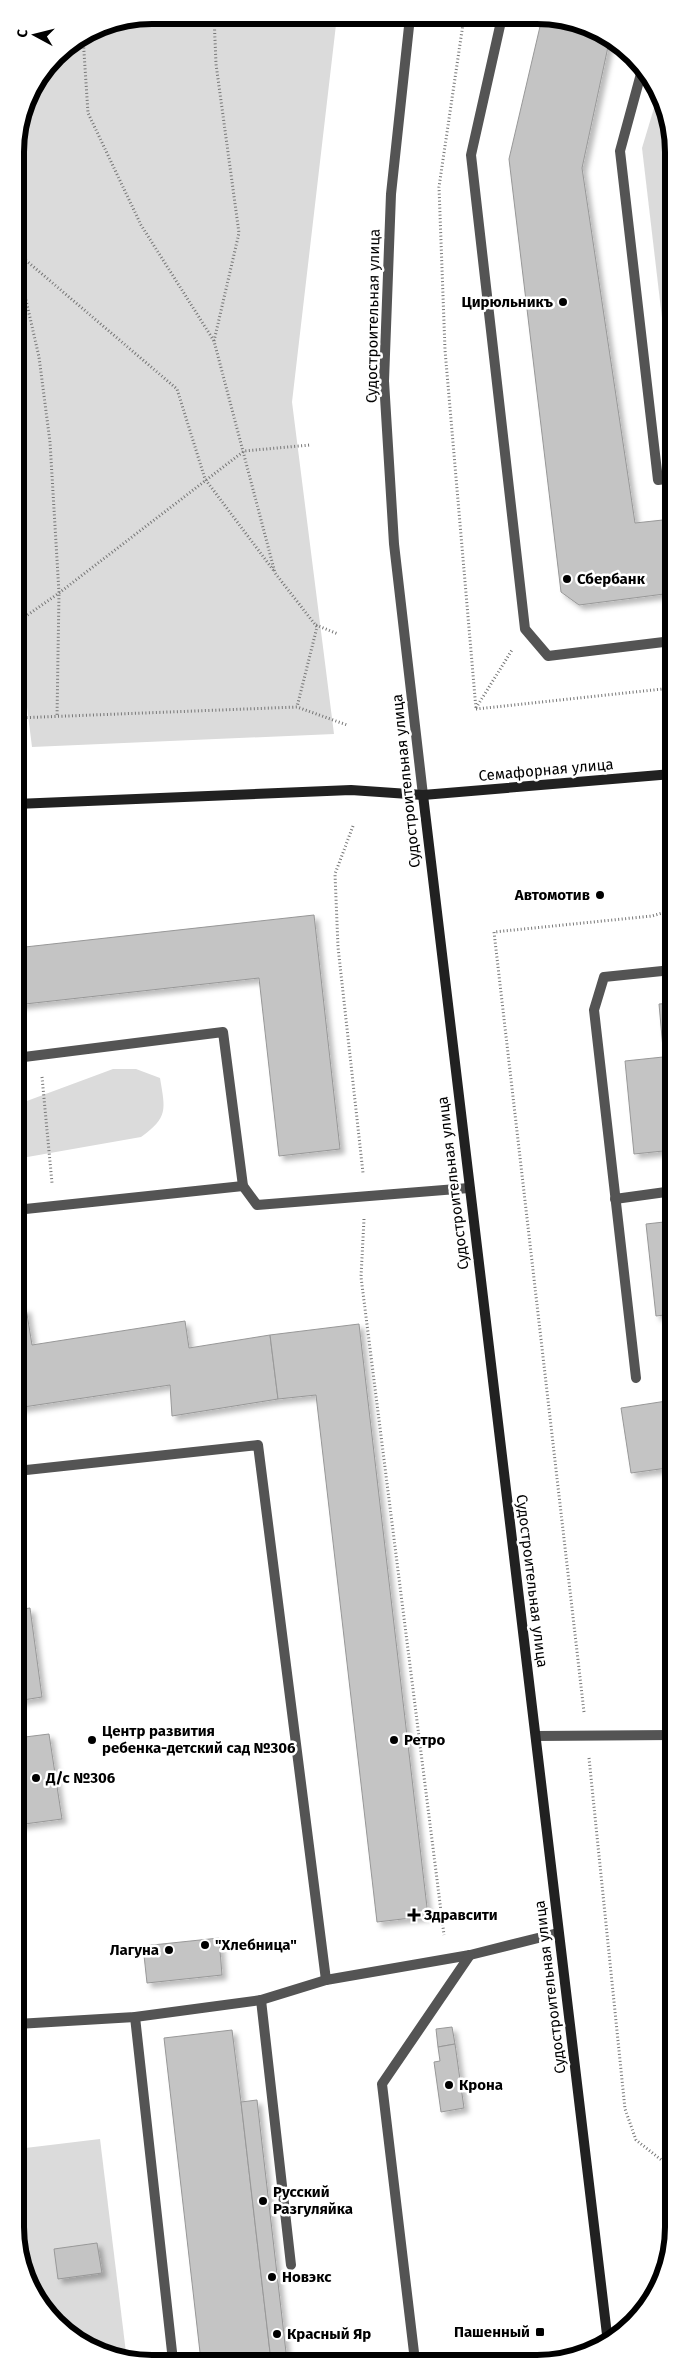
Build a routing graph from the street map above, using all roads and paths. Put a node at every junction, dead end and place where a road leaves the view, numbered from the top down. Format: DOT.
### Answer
graph roads {
  1 [pos="214,24"];
  2 [pos="409,24"];
  3 [pos="463,24"];
  4 [pos="500,24"];
  5 [pos="83,44"];
  6 [pos="640,76"];
  7 [pos="24,260"];
  8 [pos="24,293"];
  9 [pos="214,342"];
  10 [pos="310,445"];
  11 [pos="244,451"];
  12 [pos="205,479"];
  13 [pos="665,479"];
  14 [pos="275,573"];
  15 [pos="59,593"];
  16 [pos="24,617"];
  17 [pos="317,627"];
  18 [pos="525,629"];
  19 [pos="338,634"];
  20 [pos="665,642"];
  21 [pos="665,689"];
  22 [pos="297,707"];
  23 [pos="476,709"];
  24 [pos="57,717"];
  25 [pos="24,718"];
  26 [pos="347,725"];
  27 [pos="665,775"];
  28 [pos="423,795"];
  29 [pos="24,804"];
  30 [pos="353,826"];
  31 [pos="665,912"];
  32 [pos="665,971"];
  33 [pos="40,1055"];
  34 [pos="24,1057"];
  35 [pos="243,1186"];
  36 [pos="469,1188"];
  37 [pos="665,1192"];
  38 [pos="366,1196"];
  39 [pos="615,1198"];
  40 [pos="54,1206"];
  41 [pos="24,1209"];
  42 [pos="636,1378"];
  43 [pos="24,1470"];
  44 [pos="587,1734"];
  45 [pos="665,1735"];
  46 [pos="536,1736"];
  47 [pos="558,1933"];
  48 [pos="470,1954"];
  49 [pos="447,1958"];
  50 [pos="326,1980"];
  51 [pos="261,2000"];
  52 [pos="135,2017"];
  53 [pos="24,2024"];
  54 [pos="665,2163"];
  55 [pos="291,2265"];
  56 [pos="607,2335"];
  57 [pos="172,2355"];
  58 [pos="414,2355"];
  1 -- 9 [label="path"];
  2 -- 28 [label="street, Судостроительная улица"];
  3 -- 23 [label="path"];
  4 -- 18 [label="street"];
  5 -- 9 [label="path"];
  6 -- 13 [label="street"];
  7 -- 12 [label="path"];
  8 -- 15 [label="path"];
  9 -- 11 [label="path"];
  10 -- 11 [label="path"];
  11 -- 12 [label="path"];
  11 -- 14 [label="path"];
  12 -- 14 [label="path"];
  12 -- 15 [label="path"];
  14 -- 17 [label="path"];
  15 -- 16 [label="path"];
  15 -- 24 [label="path"];
  17 -- 19 [label="path"];
  17 -- 22 [label="path"];
  18 -- 20 [label="street"];
  18 -- 23 [label="path"];
  21 -- 23 [label="path"];
  22 -- 24 [label="path"];
  22 -- 26 [label="path"];
  24 -- 25 [label="path"];
  27 -- 28 [label="main road, Семафорная улица"];
  28 -- 29 [label="main road, Семафорная улица"];
  28 -- 36 [label="main road, Судостроительная улица"];
  30 -- 38 [label="path"];
  31 -- 44 [label="path"];
  32 -- 39 [label="street"];
  33 -- 34 [label="street"];
  33 -- 35 [label="street"];
  33 -- 40 [label="path"];
  35 -- 38 [label="street"];
  35 -- 40 [label="street"];
  36 -- 38 [label="street"];
  36 -- 46 [label="main road, Судостроительная улица"];
  37 -- 39 [label="street"];
  38 -- 49 [label="path"];
  39 -- 42 [label="street"];
  40 -- 41 [label="street"];
  43 -- 50 [label="street"];
  44 -- 45 [label="street"];
  44 -- 46 [label="street"];
  44 -- 54 [label="path"];
  46 -- 47 [label="main road, Судостроительная улица"];
  47 -- 48 [label="street"];
  47 -- 56 [label="main road, Судостроительная улица"];
  48 -- 49 [label="street"];
  48 -- 58 [label="street"];
  49 -- 50 [label="street"];
  50 -- 51 [label="street"];
  51 -- 52 [label="street"];
  51 -- 55 [label="street"];
  52 -- 53 [label="street"];
  52 -- 57 [label="street"];
}
